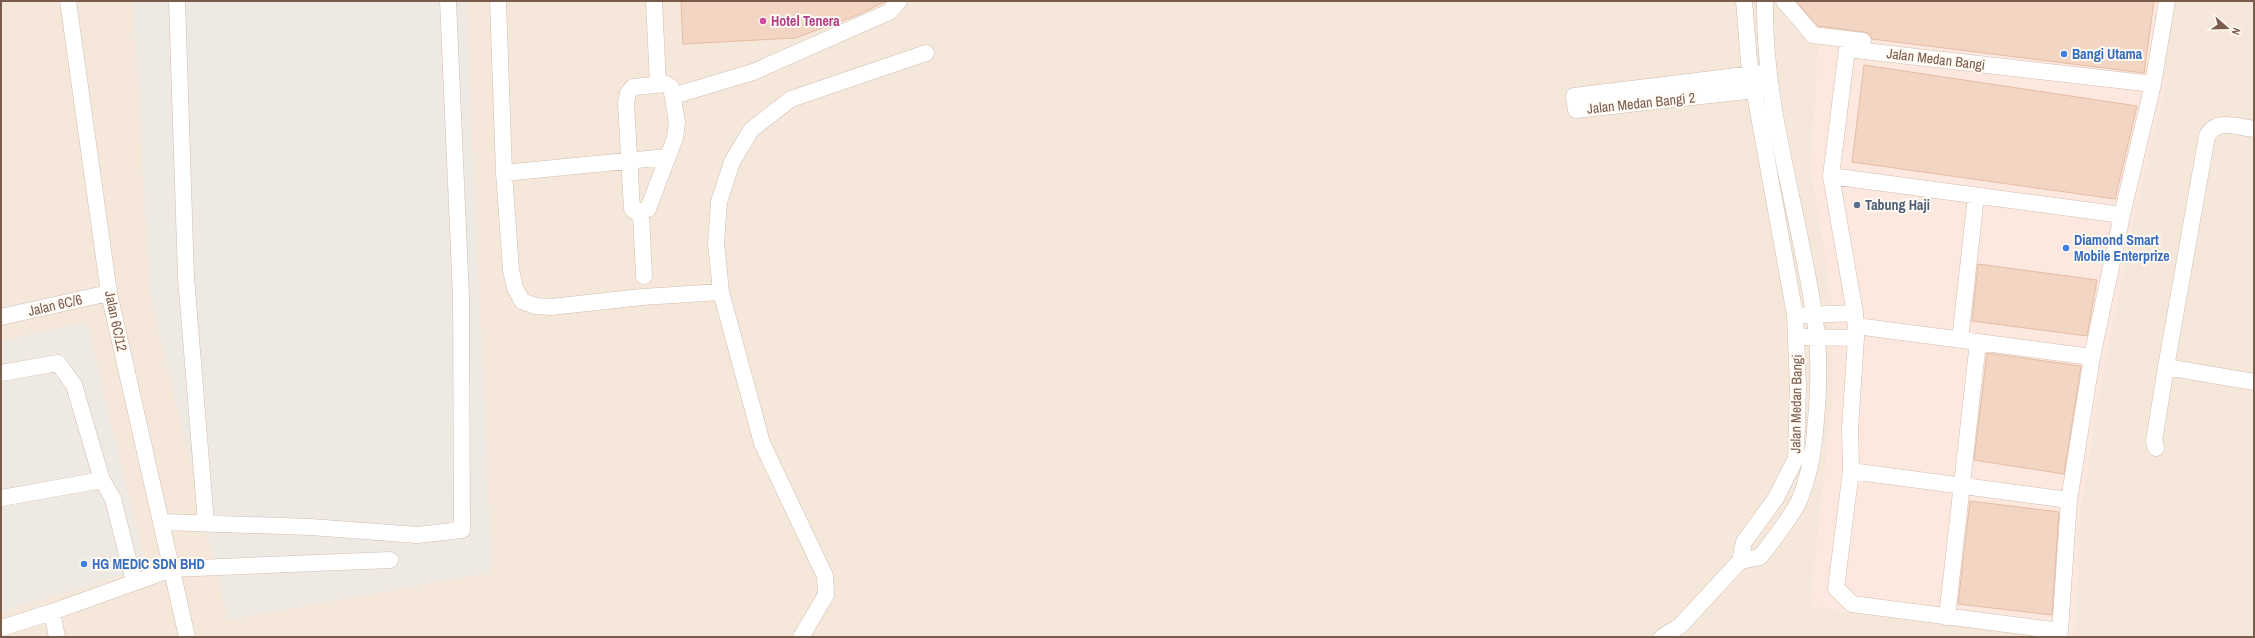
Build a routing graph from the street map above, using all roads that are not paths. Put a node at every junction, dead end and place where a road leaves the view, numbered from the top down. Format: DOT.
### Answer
graph roads {
  1 [pos="68,1"];
  2 [pos="177,1"];
  3 [pos="448,1"];
  4 [pos="498,1"];
  5 [pos="654,1"];
  6 [pos="899,1"];
  7 [pos="1744,1"];
  8 [pos="1765,1"];
  9 [pos="2167,1"];
  10 [pos="1790,4"];
  11 [pos="926,53"];
  12 [pos="1768,73"];
  13 [pos="2154,80"];
  14 [pos="1753,82"];
  15 [pos="658,84"];
  16 [pos="1770,89"];
  17 [pos="673,96"];
  18 [pos="2254,129"];
  19 [pos="667,157"];
  20 [pos="628,160"];
  21 [pos="504,173"];
  22 [pos="1831,176"];
  23 [pos="1976,196"];
  24 [pos="641,213"];
  25 [pos="2122,215"];
  26 [pos="644,276"];
  27 [pos="721,292"];
  28 [pos="109,293"];
  29 [pos="1795,315"];
  30 [pos="1814,315"];
  31 [pos="1,317"];
  32 [pos="1855,326"];
  33 [pos="1798,336"];
  34 [pos="1816,337"];
  35 [pos="1960,340"];
  36 [pos="1978,342"];
  37 [pos="2092,357"];
  38 [pos="2166,367"];
  39 [pos="1,373"];
  40 [pos="2254,382"];
  41 [pos="2156,448"];
  42 [pos="1851,471"];
  43 [pos="102,480"];
  44 [pos="1962,486"];
  45 [pos="1,498"];
  46 [pos="2070,500"];
  47 [pos="161,522"];
  48 [pos="206,523"];
  49 [pos="390,560"];
  50 [pos="1740,561"];
  51 [pos="172,569"];
  52 [pos="134,582"];
  53 [pos="52,612"];
  54 [pos="1947,617"];
  55 [pos="1,628"];
  56 [pos="57,637"];
  57 [pos="187,637"];
  58 [pos="801,637"];
  59 [pos="1662,637"];
  1 -- 28 [label="street, Jalan 6C/12"];
  2 -- 48 [label="street"];
  3 -- 48 [label="street"];
  4 -- 21 [label="street"];
  5 -- 15 [label="street"];
  6 -- 17 [label="street"];
  7 -- 14 [label="street, Jalan Medan Bangi"];
  8 -- 12 [label="street, Jalan Medan Bangi"];
  9 -- 13 [label="street, Jalan Medan Bangi"];
  10 -- 13 [label="street"];
  11 -- 27 [label="street"];
  12 -- 14 [label="street, Jalan Medan Bangi 2"];
  12 -- 16 [label="street, Jalan Medan Bangi"];
  13 -- 22 [label="street, Jalan Medan Bangi"];
  13 -- 25 [label="street, Jalan Medan Bangi"];
  14 -- 14 [label="street, Jalan Medan Bangi 2"];
  14 -- 16 [label="street, Jalan Medan Bangi 2"];
  14 -- 29 [label="street, Jalan Medan Bangi"];
  15 -- 17 [label="street"];
  15 -- 20 [label="street"];
  16 -- 30 [label="street, Jalan Medan Bangi"];
  17 -- 19 [label="street"];
  18 -- 38 [label="street"];
  19 -- 20 [label="street"];
  19 -- 24 [label="street"];
  20 -- 21 [label="street"];
  20 -- 24 [label="street"];
  21 -- 27 [label="street"];
  22 -- 23 [label="street"];
  22 -- 32 [label="street, Jalan Medan Bangi"];
  23 -- 25 [label="street"];
  23 -- 35 [label="street"];
  24 -- 26 [label="street"];
  25 -- 37 [label="street, Jalan Medan Bangi"];
  27 -- 58 [label="street"];
  28 -- 31 [label="street, Jalan 6C/6"];
  28 -- 47 [label="street, Jalan 6C/12"];
  29 -- 30 [label="street, Jalan Medan Bangi"];
  29 -- 33 [label="street, Jalan Medan Bangi"];
  30 -- 32 [label="street, Jalan Medan Bangi"];
  30 -- 34 [label="street, Jalan Medan Bangi"];
  32 -- 34 [label="street, Jalan Medan Bangi"];
  32 -- 35 [label="street, Jalan Medan Bangi"];
  32 -- 42 [label="street, Jalan Medan Bangi"];
  33 -- 34 [label="street, Jalan Medan Bangi"];
  33 -- 50 [label="street, Jalan Medan Bangi"];
  34 -- 50 [label="street, Jalan Medan Bangi"];
  35 -- 36 [label="street, Jalan Medan Bangi"];
  36 -- 37 [label="street, Jalan Medan Bangi"];
  36 -- 44 [label="street"];
  37 -- 46 [label="street, Jalan Medan Bangi"];
  38 -- 40 [label="street"];
  38 -- 41 [label="street"];
  39 -- 43 [label="street"];
  42 -- 44 [label="street"];
  42 -- 54 [label="street, Jalan Medan Bangi"];
  43 -- 45 [label="street"];
  43 -- 52 [label="street"];
  44 -- 46 [label="street"];
  44 -- 54 [label="street"];
  46 -- 54 [label="street, Jalan Medan Bangi"];
  47 -- 48 [label="street"];
  47 -- 51 [label="street, Jalan 6C/12"];
  49 -- 51 [label="street"];
  50 -- 59 [label="street"];
  51 -- 52 [label="street"];
  51 -- 57 [label="street, Jalan 6C/12"];
  52 -- 53 [label="street"];
  53 -- 55 [label="street"];
  53 -- 56 [label="street"];
}
